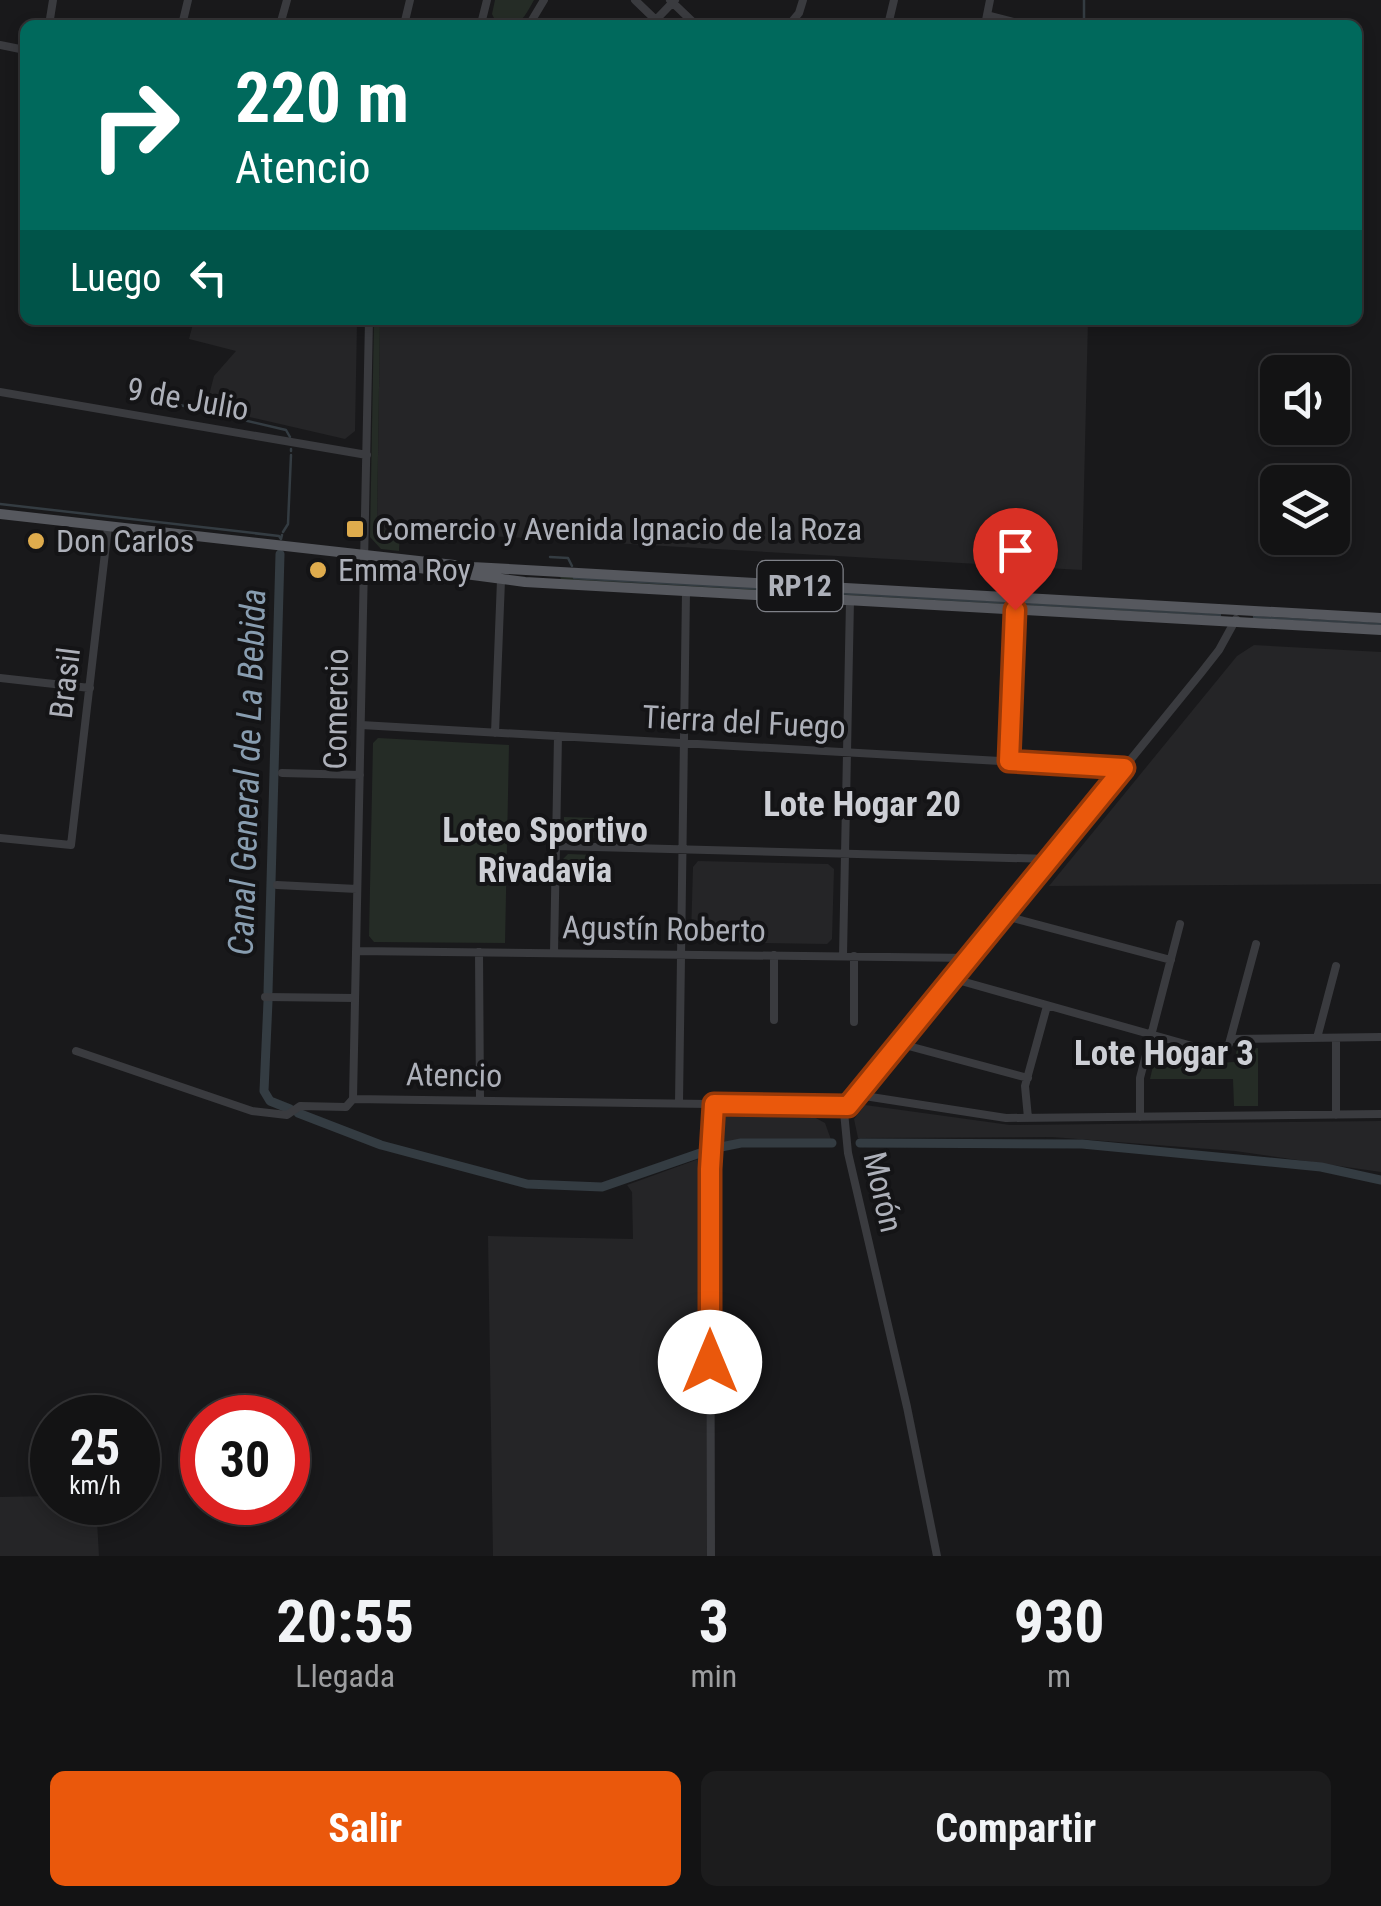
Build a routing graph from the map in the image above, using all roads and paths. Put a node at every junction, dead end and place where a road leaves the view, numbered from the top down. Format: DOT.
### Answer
graph roads {
  1 [pos="487,0"];
  2 [pos="635,0"];
  3 [pos="990,0"];
  4 [pos="672,1"];
  5 [pos="484,20"];
  6 [pos="653,20"];
  7 [pos="691,20"];
  8 [pos="986,20"];
  9 [pos="368,325"];
  10 [pos="0,392"];
  11 [pos="367,455"];
  12 [pos="0,514"];
  13 [pos="108,526"];
  14 [pos="364,557"];
  15 [pos="501,580"];
  16 [pos="686,591"];
  17 [pos="850,600"];
  18 [pos="1015,610"];
  19 [pos="1236,616"];
  20 [pos="1381,618"];
  21 [pos="1381,630"];
  22 [pos="0,678"];
  23 [pos="90,688"];
  24 [pos="360,725"];
  25 [pos="495,733"];
  26 [pos="558,736"];
  27 [pos="684,743"];
  28 [pos="847,752"];
  29 [pos="1009,761"];
  30 [pos="1124,768"];
  31 [pos="282,773"];
  32 [pos="360,775"];
  33 [pos="0,838"];
  34 [pos="556,846"];
  35 [pos="682,848"];
  36 [pos="845,853"];
  37 [pos="1051,859"];
  38 [pos="278,885"];
  39 [pos="358,889"];
  40 [pos="1005,916"];
  41 [pos="1180,924"];
  42 [pos="1256,944"];
  43 [pos="356,951"];
  44 [pos="478,952"];
  45 [pos="554,953"];
  46 [pos="681,954"];
  47 [pos="774,955"];
  48 [pos="843,956"];
  49 [pos="854,956"];
  50 [pos="972,958"];
  51 [pos="1171,960"];
  52 [pos="1336,966"];
  53 [pos="954,979"];
  54 [pos="265,997"];
  55 [pos="355,998"];
  56 [pos="1048,1006"];
  57 [pos="774,1020"];
  58 [pos="854,1022"];
  59 [pos="1151,1035"];
  60 [pos="1381,1037"];
  61 [pos="1317,1038"];
  62 [pos="1336,1038"];
  63 [pos="1230,1039"];
  64 [pos="901,1044"];
  65 [pos="76,1051"];
  66 [pos="1028,1078"];
  67 [pos="858,1094"];
  68 [pos="353,1099"];
  69 [pos="480,1100"];
  70 [pos="678,1104"];
  71 [pos="714,1104"];
  72 [pos="848,1106"];
  73 [pos="1381,1114"];
  74 [pos="1336,1115"];
  75 [pos="1140,1117"];
  76 [pos="1028,1118"];
  77 [pos="711,1556"];
  78 [pos="937,1556"];
  1 -- 5 [label="street"];
  2 -- 6 [label="street"];
  3 -- 8 [label="street"];
  4 -- 7 [label="street"];
  9 -- 11 [label="street, Comercio"];
  10 -- 11 [label="street, 9 de Julio"];
  11 -- 14 [label="street, Comercio"];
  12 -- 13 [label="main road, RP12"];
  13 -- 14 [label="main road, RP12"];
  13 -- 23 [label="street, Brasil"];
  14 -- 15 [label="main road, RP12"];
  14 -- 19 [label="main road, RP12"];
  14 -- 24 [label="street, Comercio"];
  15 -- 16 [label="main road, RP12"];
  15 -- 25 [label="street"];
  16 -- 17 [label="main road, RP12"];
  16 -- 27 [label="street"];
  17 -- 18 [label="main road, RP12"];
  17 -- 28 [label="street"];
  18 -- 19 [label="main road, RP12"];
  18 -- 29 [label="street"];
  19 -- 20 [label="main road, RP12"];
  19 -- 21 [label="main road, RP12"];
  19 -- 30 [label="street"];
  22 -- 23 [label="street"];
  23 -- 33 [label="street, Brasil"];
  24 -- 25 [label="street, Tierra del Fuego"];
  24 -- 32 [label="street, Comercio"];
  25 -- 26 [label="street, Tierra del Fuego"];
  26 -- 27 [label="street, Tierra del Fuego"];
  26 -- 34 [label="street"];
  27 -- 28 [label="street, Tierra del Fuego"];
  27 -- 35 [label="street"];
  28 -- 29 [label="street, Tierra del Fuego"];
  28 -- 36 [label="street"];
  29 -- 30 [label="street, Tierra del Fuego"];
  30 -- 37 [label="street"];
  31 -- 32 [label="street"];
  32 -- 39 [label="street, Comercio"];
  34 -- 35 [label="street"];
  34 -- 45 [label="street"];
  35 -- 36 [label="street"];
  35 -- 46 [label="street"];
  36 -- 37 [label="street"];
  36 -- 48 [label="street"];
  37 -- 40 [label="street"];
  38 -- 39 [label="street"];
  39 -- 43 [label="street, Comercio"];
  40 -- 50 [label="street"];
  40 -- 51 [label="street"];
  41 -- 51 [label="street"];
  42 -- 63 [label="street"];
  43 -- 44 [label="street, Agustín Roberto"];
  43 -- 55 [label="street, Comercio"];
  44 -- 45 [label="street, Agustín Roberto"];
  44 -- 69 [label="street"];
  45 -- 46 [label="street, Agustín Roberto"];
  46 -- 47 [label="street, Agustín Roberto"];
  46 -- 70 [label="street"];
  47 -- 48 [label="street, Agustín Roberto"];
  47 -- 57 [label="street"];
  48 -- 49 [label="street, Agustín Roberto"];
  49 -- 50 [label="street, Agustín Roberto"];
  49 -- 58 [label="street"];
  50 -- 53 [label="street"];
  51 -- 59 [label="street"];
  52 -- 61 [label="street"];
  53 -- 56 [label="street"];
  53 -- 64 [label="street"];
  54 -- 55 [label="street"];
  55 -- 68 [label="street, Comercio"];
  56 -- 59 [label="street"];
  56 -- 66 [label="street"];
  59 -- 63 [label="street"];
  59 -- 75 [label="street"];
  60 -- 62 [label="street"];
  61 -- 62 [label="street"];
  61 -- 63 [label="street"];
  62 -- 74 [label="street"];
  64 -- 66 [label="street"];
  64 -- 67 [label="street"];
  65 -- 68 [label="street, Atencio"];
  66 -- 76 [label="street"];
  67 -- 72 [label="street"];
  67 -- 76 [label="street"];
  68 -- 69 [label="street, Atencio"];
  69 -- 70 [label="street, Atencio"];
  70 -- 71 [label="street, Atencio"];
  71 -- 72 [label="street, Atencio"];
  71 -- 77 [label="street"];
  72 -- 78 [label="street, Morón"];
  73 -- 74 [label="street"];
  74 -- 75 [label="street"];
  75 -- 76 [label="street"];
}
